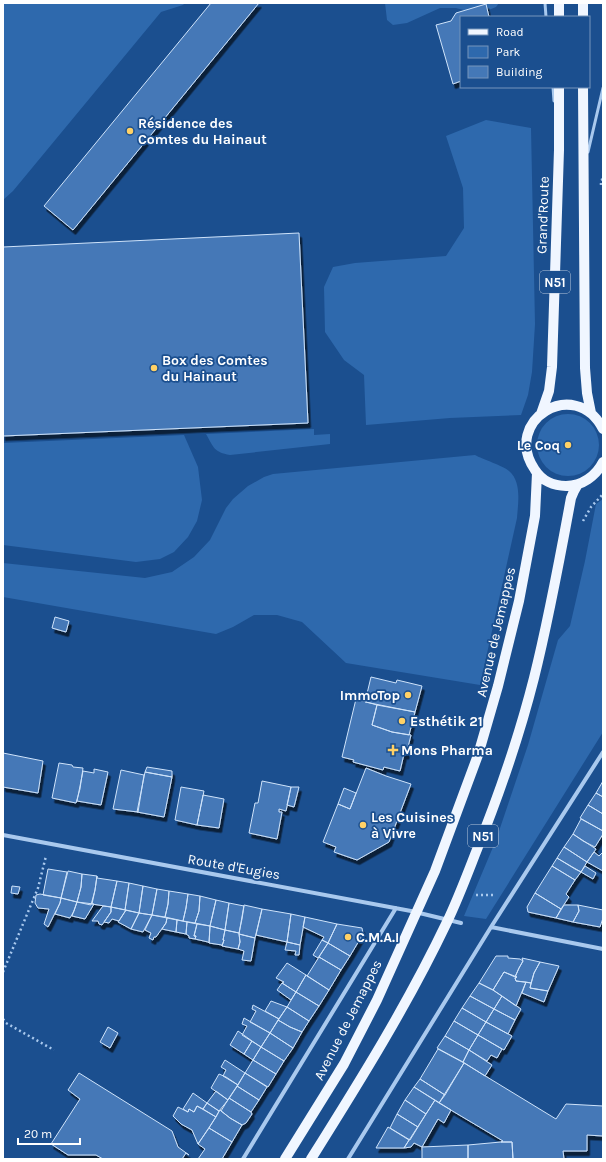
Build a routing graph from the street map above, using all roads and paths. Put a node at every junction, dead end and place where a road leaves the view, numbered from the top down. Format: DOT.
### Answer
graph roads {
  1 [pos="545,3"];
  2 [pos="559,3"];
  3 [pos="583,3"];
  4 [pos="546,16"];
  5 [pos="559,16"];
  6 [pos="583,16"];
  7 [pos="553,88"];
  8 [pos="559,88"];
  9 [pos="583,88"];
  10 [pos="603,88"];
  11 [pos="559,150"];
  12 [pos="583,171"];
  13 [pos="591,413"];
  14 [pos="541,414"];
  15 [pos="603,429"];
  16 [pos="603,462"];
  17 [pos="537,473"];
  18 [pos="578,484"];
  19 [pos="603,494"];
  20 [pos="583,522"];
  21 [pos="603,752"];
  22 [pos="3,836"];
  23 [pos="49,844"];
  24 [pos="474,895"];
  25 [pos="495,895"];
  26 [pos="396,908"];
  27 [pos="417,913"];
  28 [pos="448,920"];
  29 [pos="461,923"];
  30 [pos="491,927"];
  31 [pos="603,949"];
  32 [pos="3,972"];
  33 [pos="3,1019"];
  34 [pos="54,1050"];
  35 [pos="243,1159"];
  36 [pos="285,1159"];
  37 [pos="311,1159"];
  38 [pos="348,1159"];
  1 -- 4 [label="lane"];
  2 -- 5 [label="main road"];
  3 -- 6 [label="main road"];
  7 -- 11 [label="lane"];
  8 -- 11 [label="main road, Grand'Route / N51"];
  9 -- 12 [label="main road, N51"];
  10 -- 12 [label="lane"];
  11 -- 14 [label="main road, Grand'Route / N51"];
  12 -- 13 [label="main road, N51"];
  13 -- 14 [label="main road"];
  13 -- 15 [label="main road"];
  14 -- 17 [label="main road"];
  16 -- 18 [label="main road"];
  17 -- 18 [label="main road"];
  17 -- 27 [label="main road, Avenue de Jemappes / N51"];
  18 -- 28 [label="main road, N51"];
  19 -- 20 [label="path"];
  21 -- 30 [label="street"];
  22 -- 23 [label="street, Route d'Eugies"];
  23 -- 26 [label="street, Route d'Eugies"];
  23 -- 32 [label="path"];
  24 -- 25 [label="path"];
  26 -- 27 [label="street, Route d'Eugies"];
  26 -- 35 [label="street, Avenue de Jemappes"];
  27 -- 28 [label="street, Route d'Eugies"];
  27 -- 36 [label="main road, Avenue de Jemappes / N51"];
  28 -- 29 [label="street, Route d'Eugies"];
  28 -- 37 [label="main road, N51"];
  30 -- 31 [label="street"];
  30 -- 38 [label="street"];
  33 -- 34 [label="path"];
}
